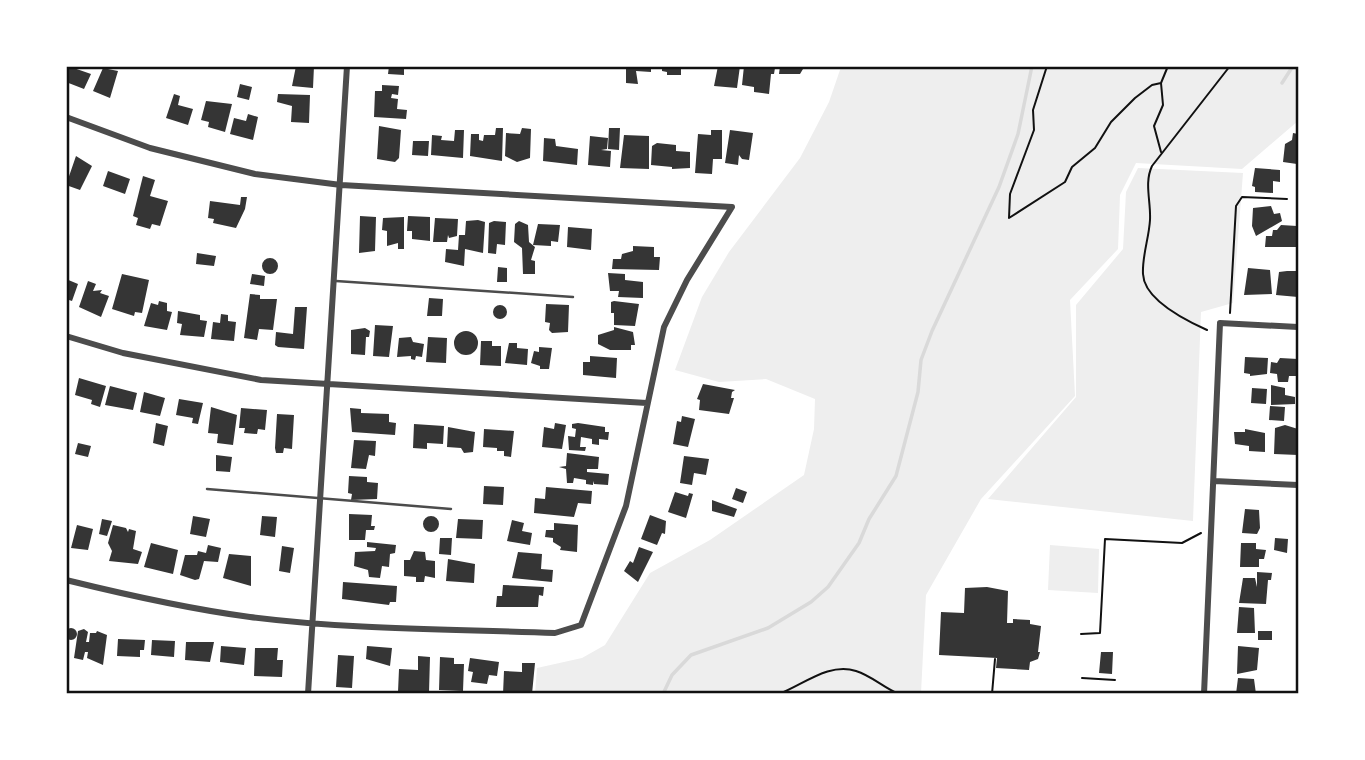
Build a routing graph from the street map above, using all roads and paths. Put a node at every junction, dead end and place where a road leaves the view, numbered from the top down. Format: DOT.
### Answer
graph roads {
  1 [pos="347,66"];
  2 [pos="1047,66"];
  3 [pos="1168,66"];
  4 [pos="1230,66"];
  5 [pos="1161,83"];
  6 [pos="66,117"];
  7 [pos="1162,154"];
  8 [pos="341,185"];
  9 [pos="1287,199"];
  10 [pos="336,281"];
  11 [pos="573,297"];
  12 [pos="1230,314"];
  13 [pos="1298,327"];
  14 [pos="1207,330"];
  15 [pos="66,336"];
  16 [pos="327,386"];
  17 [pos="648,403"];
  18 [pos="1214,481"];
  19 [pos="1298,485"];
  20 [pos="207,489"];
  21 [pos="321,500"];
  22 [pos="451,509"];
  23 [pos="1200,533"];
  24 [pos="66,580"];
  25 [pos="313,623"];
  26 [pos="1081,634"];
  27 [pos="995,659"];
  28 [pos="1082,678"];
  29 [pos="1115,680"];
  30 [pos="307,694"];
  31 [pos="779,694"];
  32 [pos="899,694"];
  33 [pos="992,694"];
  34 [pos="1204,694"];
  1 -- 8 [label="street"];
  2 -- 5 [label="path"];
  3 -- 5 [label="path"];
  4 -- 7 [label="path"];
  5 -- 7 [label="path"];
  6 -- 8 [label="street"];
  7 -- 14 [label="path"];
  8 -- 10 [label="street"];
  8 -- 17 [label="street"];
  9 -- 12 [label="path"];
  10 -- 11 [label="lane"];
  10 -- 16 [label="street"];
  13 -- 18 [label="street"];
  15 -- 16 [label="street"];
  16 -- 17 [label="street"];
  16 -- 21 [label="street"];
  17 -- 25 [label="street"];
  18 -- 19 [label="street"];
  18 -- 34 [label="street"];
  20 -- 21 [label="lane"];
  21 -- 22 [label="lane"];
  21 -- 25 [label="street"];
  23 -- 26 [label="path"];
  24 -- 25 [label="street"];
  25 -- 30 [label="street"];
  27 -- 33 [label="path"];
  28 -- 29 [label="path"];
  31 -- 32 [label="path"];
}
